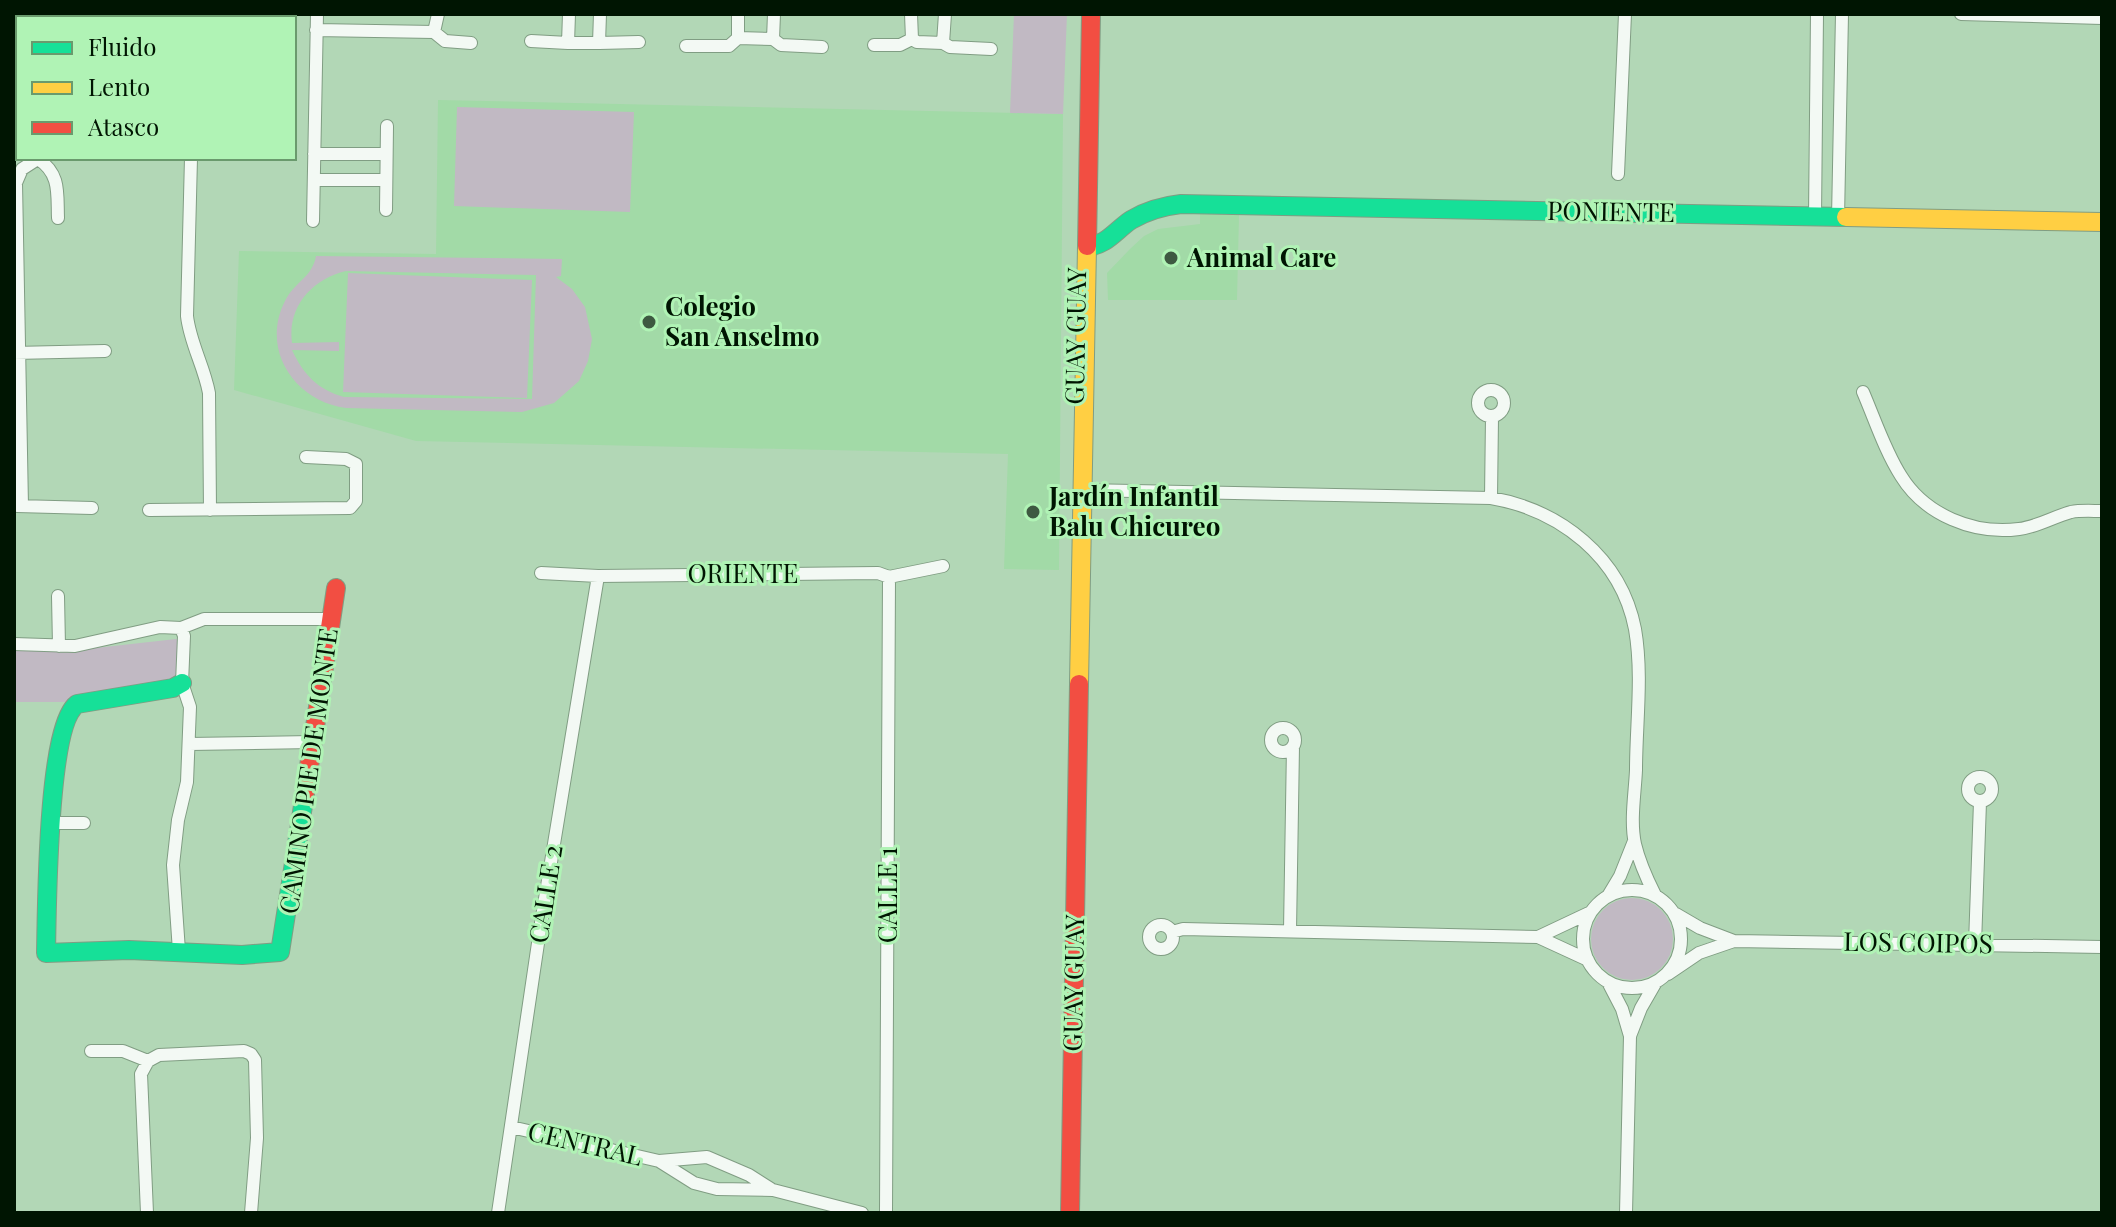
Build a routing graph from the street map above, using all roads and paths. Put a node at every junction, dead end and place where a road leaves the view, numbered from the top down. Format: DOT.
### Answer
graph roads {
  1 [pos="138,14"];
  2 [pos="317,14"];
  3 [pos="438,14"];
  4 [pos="569,14"];
  5 [pos="600,14"];
  6 [pos="738,14"];
  7 [pos="774,14"];
  8 [pos="911,14"];
  9 [pos="945,14"];
  10 [pos="1080,14"];
  11 [pos="1091,14"];
  12 [pos="1625,14"];
  13 [pos="1817,14"];
  14 [pos="1842,14"];
  15 [pos="1961,14"];
  16 [pos="130,16"];
  17 [pos="2102,18"];
  18 [pos="316,30"];
  19 [pos="434,32"];
  20 [pos="738,38"];
  21 [pos="773,39"];
  22 [pos="912,39"];
  23 [pos="531,41"];
  24 [pos="639,42"];
  25 [pos="471,43"];
  26 [pos="568,43"];
  27 [pos="599,43"];
  28 [pos="943,43"];
  29 [pos="874,45"];
  30 [pos="686,46"];
  31 [pos="822,47"];
  32 [pos="991,49"];
  33 [pos="387,126"];
  34 [pos="1084,140"];
  35 [pos="314,154"];
  36 [pos="386,154"];
  37 [pos="40,160"];
  38 [pos="191,160"];
  39 [pos="18,165"];
  40 [pos="1618,174"];
  41 [pos="314,180"];
  42 [pos="386,180"];
  43 [pos="386,210"];
  44 [pos="1815,217"];
  45 [pos="58,218"];
  46 [pos="1838,218"];
  47 [pos="313,221"];
  48 [pos="2102,222"];
  49 [pos="1084,238"];
  50 [pos="105,351"];
  51 [pos="17,353"];
  52 [pos="1863,392"];
  53 [pos="1080,408"];
  54 [pos="1492,417"];
  55 [pos="306,457"];
  56 [pos="1083,490"];
  57 [pos="1491,498"];
  58 [pos="18,506"];
  59 [pos="92,508"];
  60 [pos="149,510"];
  61 [pos="210,510"];
  62 [pos="2102,511"];
  63 [pos="943,566"];
  64 [pos="541,573"];
  65 [pos="598,576"];
  66 [pos="889,577"];
  67 [pos="336,588"];
  68 [pos="58,596"];
  69 [pos="331,619"];
  70 [pos="181,628"];
  71 [pos="14,644"];
  72 [pos="59,646"];
  73 [pos="1081,657"];
  74 [pos="182,683"];
  75 [pos="312,742"];
  76 [pos="189,744"];
  77 [pos="1293,746"];
  78 [pos="1980,802"];
  79 [pos="50,823"];
  80 [pos="84,823"];
  81 [pos="1634,841"];
  82 [pos="1655,895"];
  83 [pos="1607,897"];
  84 [pos="1591,912"];
  85 [pos="1674,913"];
  86 [pos="1290,931"];
  87 [pos="1172,932"];
  88 [pos="1538,937"];
  89 [pos="1734,941"];
  90 [pos="1975,944"];
  91 [pos="2102,947"];
  92 [pos="179,951"];
  93 [pos="1588,960"];
  94 [pos="1668,974"];
  95 [pos="1608,982"];
  96 [pos="1656,982"];
  97 [pos="1630,1036"];
  98 [pos="91,1051"];
  99 [pos="148,1061"];
  100 [pos="511,1127"];
  101 [pos="659,1161"];
  102 [pos="773,1190"];
  103 [pos="147,1213"];
  104 [pos="251,1213"];
  105 [pos="498,1213"];
  106 [pos="862,1213"];
  107 [pos="886,1213"];
  108 [pos="1070,1213"];
  109 [pos="1626,1213"];
  1 -- 16 [label="street"];
  2 -- 18 [label="street"];
  3 -- 19 [label="street"];
  4 -- 26 [label="street"];
  5 -- 27 [label="street"];
  6 -- 20 [label="street"];
  7 -- 21 [label="street"];
  8 -- 22 [label="street"];
  9 -- 28 [label="street"];
  10 -- 34 [label="street, GUAY GUAY"];
  11 -- 34 [label="street, GUAY GUAY"];
  12 -- 40 [label="street"];
  13 -- 44 [label="street"];
  14 -- 46 [label="street"];
  15 -- 17 [label="street"];
  18 -- 19 [label="street"];
  18 -- 35 [label="street"];
  19 -- 25 [label="street"];
  20 -- 21 [label="street"];
  20 -- 30 [label="street"];
  21 -- 31 [label="street"];
  22 -- 28 [label="street"];
  22 -- 29 [label="street"];
  23 -- 26 [label="street"];
  24 -- 27 [label="street"];
  26 -- 27 [label="street"];
  28 -- 32 [label="street"];
  33 -- 36 [label="street"];
  34 -- 49 [label="street, GUAY GUAY"];
  35 -- 36 [label="street"];
  35 -- 41 [label="street"];
  36 -- 42 [label="street"];
  37 -- 45 [label="street"];
  38 -- 61 [label="street"];
  39 -- 51 [label="street"];
  41 -- 42 [label="street"];
  41 -- 47 [label="street"];
  42 -- 43 [label="street"];
  44 -- 46 [label="street, PONIENTE"];
  44 -- 49 [label="street, PONIENTE"];
  46 -- 48 [label="street, PONIENTE"];
  49 -- 53 [label="street, GUAY GUAY"];
  50 -- 51 [label="street"];
  51 -- 58 [label="street"];
  52 -- 62 [label="street"];
  53 -- 56 [label="street, GUAY GUAY"];
  53 -- 73 [label="street, GUAY GUAY"];
  54 -- 57 [label="street"];
  55 -- 61 [label="street"];
  56 -- 57 [label="street"];
  56 -- 73 [label="street, GUAY GUAY"];
  57 -- 81 [label="street"];
  58 -- 59 [label="street"];
  60 -- 61 [label="street"];
  63 -- 66 [label="street, ORIENTE"];
  64 -- 65 [label="street, ORIENTE"];
  65 -- 66 [label="street, ORIENTE"];
  65 -- 100 [label="street, CALLE 2"];
  66 -- 107 [label="street, CALLE 1"];
  67 -- 69 [label="street, CAMINO PIE DE MONTE"];
  68 -- 72 [label="street"];
  69 -- 70 [label="street"];
  69 -- 75 [label="street, CAMINO PIE DE MONTE"];
  70 -- 72 [label="street"];
  70 -- 74 [label="street"];
  71 -- 72 [label="street"];
  73 -- 108 [label="street, GUAY GUAY"];
  74 -- 76 [label="street"];
  74 -- 79 [label="street"];
  75 -- 76 [label="street"];
  75 -- 92 [label="street, CAMINO PIE DE MONTE"];
  76 -- 92 [label="street"];
  77 -- 86 [label="street"];
  78 -- 90 [label="street"];
  79 -- 80 [label="street"];
  79 -- 92 [label="street"];
  81 -- 82 [label="street"];
  81 -- 83 [label="street"];
  82 -- 83 [label="street"];
  82 -- 85 [label="street"];
  83 -- 84 [label="street"];
  84 -- 88 [label="street"];
  84 -- 93 [label="street"];
  85 -- 89 [label="street, LOS COIPOS"];
  85 -- 94 [label="street"];
  86 -- 87 [label="street"];
  86 -- 88 [label="street"];
  88 -- 93 [label="street"];
  89 -- 90 [label="street, LOS COIPOS"];
  89 -- 94 [label="street, LOS COIPOS"];
  90 -- 91 [label="street, LOS COIPOS"];
  93 -- 95 [label="street"];
  94 -- 96 [label="street"];
  95 -- 96 [label="street"];
  95 -- 97 [label="street"];
  96 -- 97 [label="street"];
  97 -- 109 [label="street"];
  98 -- 99 [label="street"];
  99 -- 103 [label="street"];
  99 -- 104 [label="street"];
  100 -- 101 [label="street, CENTRAL"];
  100 -- 105 [label="street, CALLE 2"];
  101 -- 102 [label="street, CENTRAL"];
  101 -- 102 [label="street, CENTRAL"];
  102 -- 106 [label="street, CENTRAL"];
}
